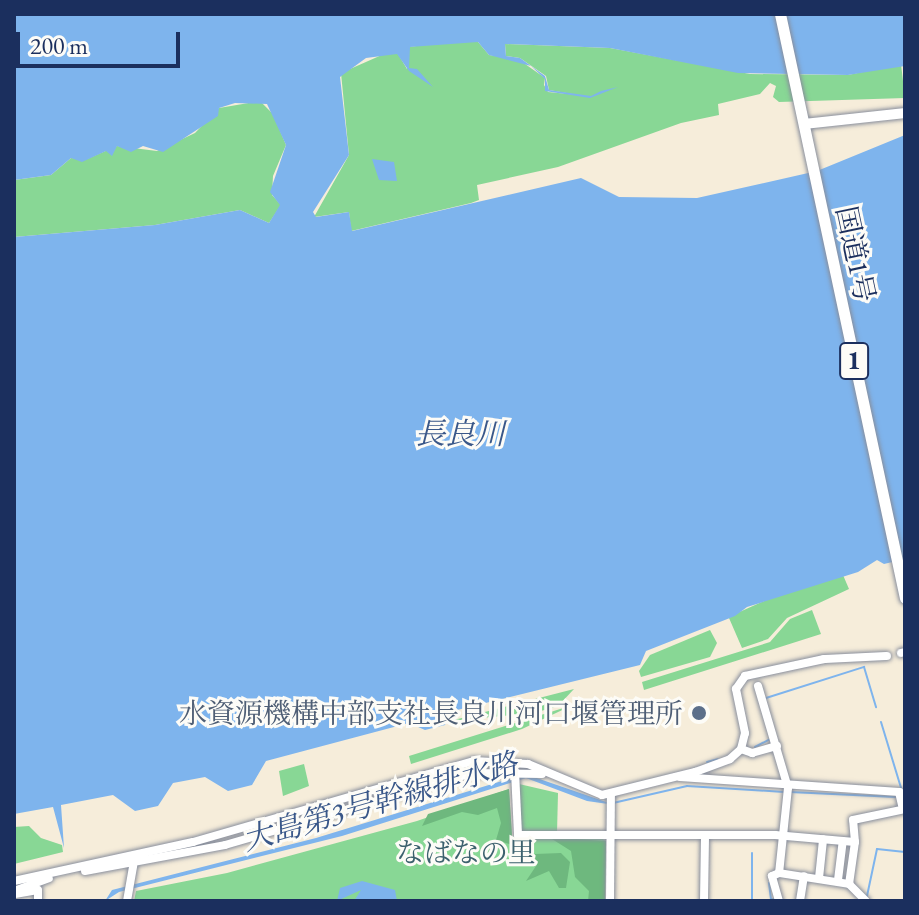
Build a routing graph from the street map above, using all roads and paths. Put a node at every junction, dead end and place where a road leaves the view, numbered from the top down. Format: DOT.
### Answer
graph roads {
  1 [pos="780,14"];
  2 [pos="905,113"];
  3 [pos="806,124"];
  4 [pos="905,598"];
  5 [pos="887,656"];
  6 [pos="758,686"];
  7 [pos="777,746"];
  8 [pos="741,749"];
  9 [pos="515,776"];
  10 [pos="558,776"];
  11 [pos="680,777"];
  12 [pos="788,790"];
  13 [pos="611,800"];
  14 [pos="902,803"];
  15 [pos="611,835"];
  16 [pos="705,836"];
  17 [pos="784,836"];
  18 [pos="823,839"];
  19 [pos="843,841"];
  20 [pos="855,842"];
  21 [pos="133,866"];
  22 [pos="65,871"];
  23 [pos="779,873"];
  24 [pos="804,876"];
  25 [pos="819,878"];
  26 [pos="838,880"];
  27 [pos="14,881"];
  28 [pos="849,884"];
  29 [pos="14,892"];
  30 [pos="130,892"];
  31 [pos="38,901"];
  32 [pos="610,901"];
  33 [pos="704,901"];
  34 [pos="779,901"];
  35 [pos="800,901"];
  36 [pos="866,901"];
  1 -- 3 [label="highway, 国道1号 / 1"];
  2 -- 3 [label="main road"];
  3 -- 4 [label="highway, 国道1号 / 1"];
  5 -- 8 [label="street"];
  6 -- 7 [label="street"];
  7 -- 8 [label="street"];
  7 -- 12 [label="street"];
  8 -- 11 [label="street"];
  9 -- 10 [label="street"];
  9 -- 15 [label="street"];
  9 -- 21 [label="street"];
  10 -- 13 [label="street"];
  10 -- 22 [label="street"];
  11 -- 12 [label="street"];
  11 -- 13 [label="street"];
  12 -- 14 [label="street"];
  12 -- 17 [label="street"];
  13 -- 15 [label="street"];
  14 -- 20 [label="street"];
  15 -- 16 [label="street"];
  15 -- 32 [label="street"];
  16 -- 17 [label="street"];
  16 -- 33 [label="street"];
  17 -- 18 [label="street"];
  17 -- 23 [label="street"];
  18 -- 19 [label="street"];
  18 -- 25 [label="street"];
  19 -- 20 [label="street"];
  19 -- 26 [label="street"];
  20 -- 28 [label="street"];
  21 -- 22 [label="street"];
  21 -- 30 [label="street"];
  22 -- 27 [label="street"];
  22 -- 29 [label="street"];
  23 -- 24 [label="street"];
  23 -- 34 [label="street"];
  24 -- 25 [label="street"];
  24 -- 35 [label="street"];
  25 -- 26 [label="street"];
  26 -- 28 [label="street"];
  28 -- 36 [label="street"];
  29 -- 31 [label="street"];
}
